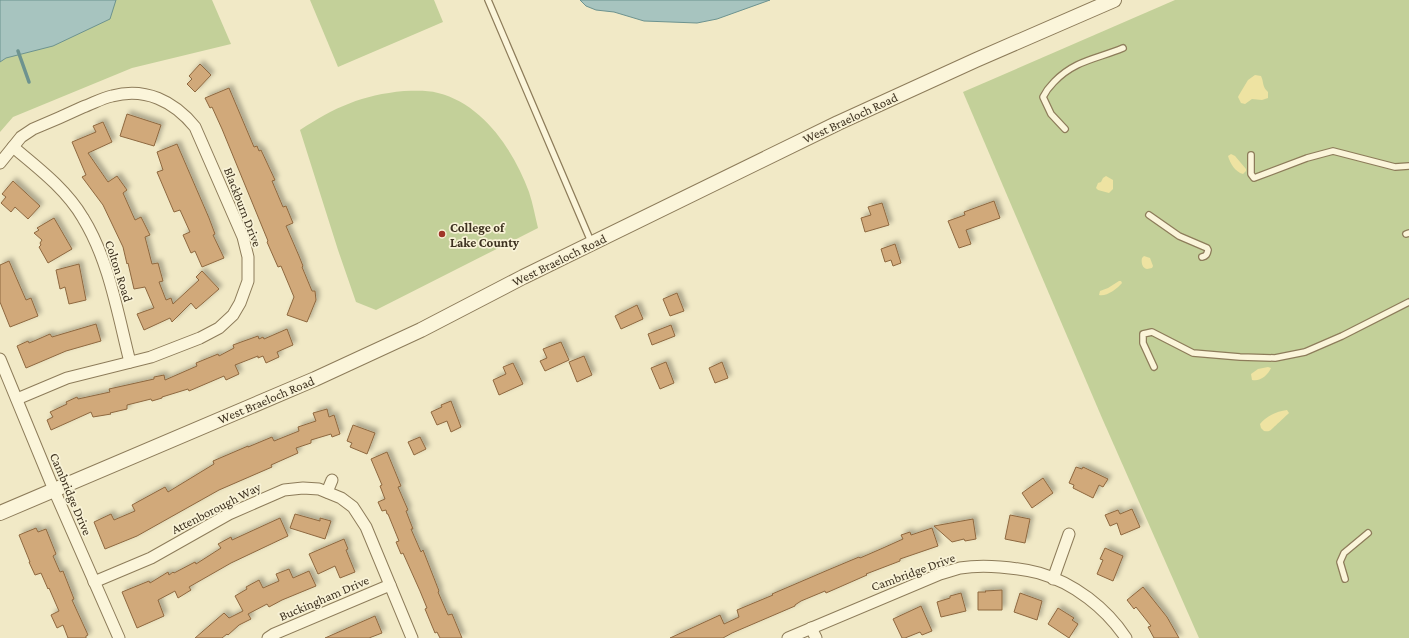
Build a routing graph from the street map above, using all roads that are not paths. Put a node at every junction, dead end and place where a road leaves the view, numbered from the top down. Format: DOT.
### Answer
graph roads {
  1 [pos="488,0"];
  2 [pos="1114,0"];
  3 [pos="1099,3"];
  4 [pos="1123,48"];
  5 [pos="1065,129"];
  6 [pos="13,147"];
  7 [pos="1252,155"];
  8 [pos="0,163"];
  9 [pos="1409,166"];
  10 [pos="1149,215"];
  11 [pos="592,244"];
  12 [pos="1202,258"];
  13 [pos="1409,302"];
  14 [pos="0,360"];
  15 [pos="130,362"];
  16 [pos="1154,367"];
  17 [pos="17,399"];
  18 [pos="332,480"];
  19 [pos="54,490"];
  20 [pos="327,492"];
  21 [pos="0,513"];
  22 [pos="1368,533"];
  23 [pos="1069,534"];
  24 [pos="1053,579"];
  25 [pos="1345,579"];
  26 [pos="94,582"];
  27 [pos="390,586"];
  28 [pos="813,633"];
  29 [pos="119,638"];
  30 [pos="268,638"];
  31 [pos="412,638"];
  32 [pos="788,638"];
  33 [pos="1126,638"];
  1 -- 11 [label="lane"];
  2 -- 3 [label="street, West Braeloch Road"];
  3 -- 11 [label="street, West Braeloch Road"];
  4 -- 5 [label="lane"];
  6 -- 8 [label="street, Blackburn Drive"];
  6 -- 15 [label="street, Colton Road"];
  6 -- 15 [label="street, Blackburn Drive"];
  7 -- 9 [label="lane"];
  10 -- 12 [label="lane"];
  11 -- 19 [label="street, West Braeloch Road"];
  13 -- 16 [label="lane"];
  14 -- 17 [label="street, Cambridge Drive"];
  15 -- 17 [label="street, Blackburn Drive"];
  17 -- 19 [label="street, Cambridge Drive"];
  18 -- 20 [label="street"];
  19 -- 21 [label="street, West Braeloch Road"];
  19 -- 26 [label="street, Cambridge Drive"];
  20 -- 26 [label="street, Attenborough Way"];
  20 -- 27 [label="street, Attenborough Way"];
  22 -- 25 [label="lane"];
  23 -- 24 [label="street"];
  24 -- 28 [label="street, Cambridge Drive"];
  24 -- 33 [label="street, Cambridge Drive"];
  26 -- 29 [label="street, Cambridge Drive"];
  27 -- 30 [label="street, Buckingham Drive"];
  27 -- 31 [label="street, Attenborough Way"];
  28 -- 32 [label="street, Cambridge Drive"];
}
